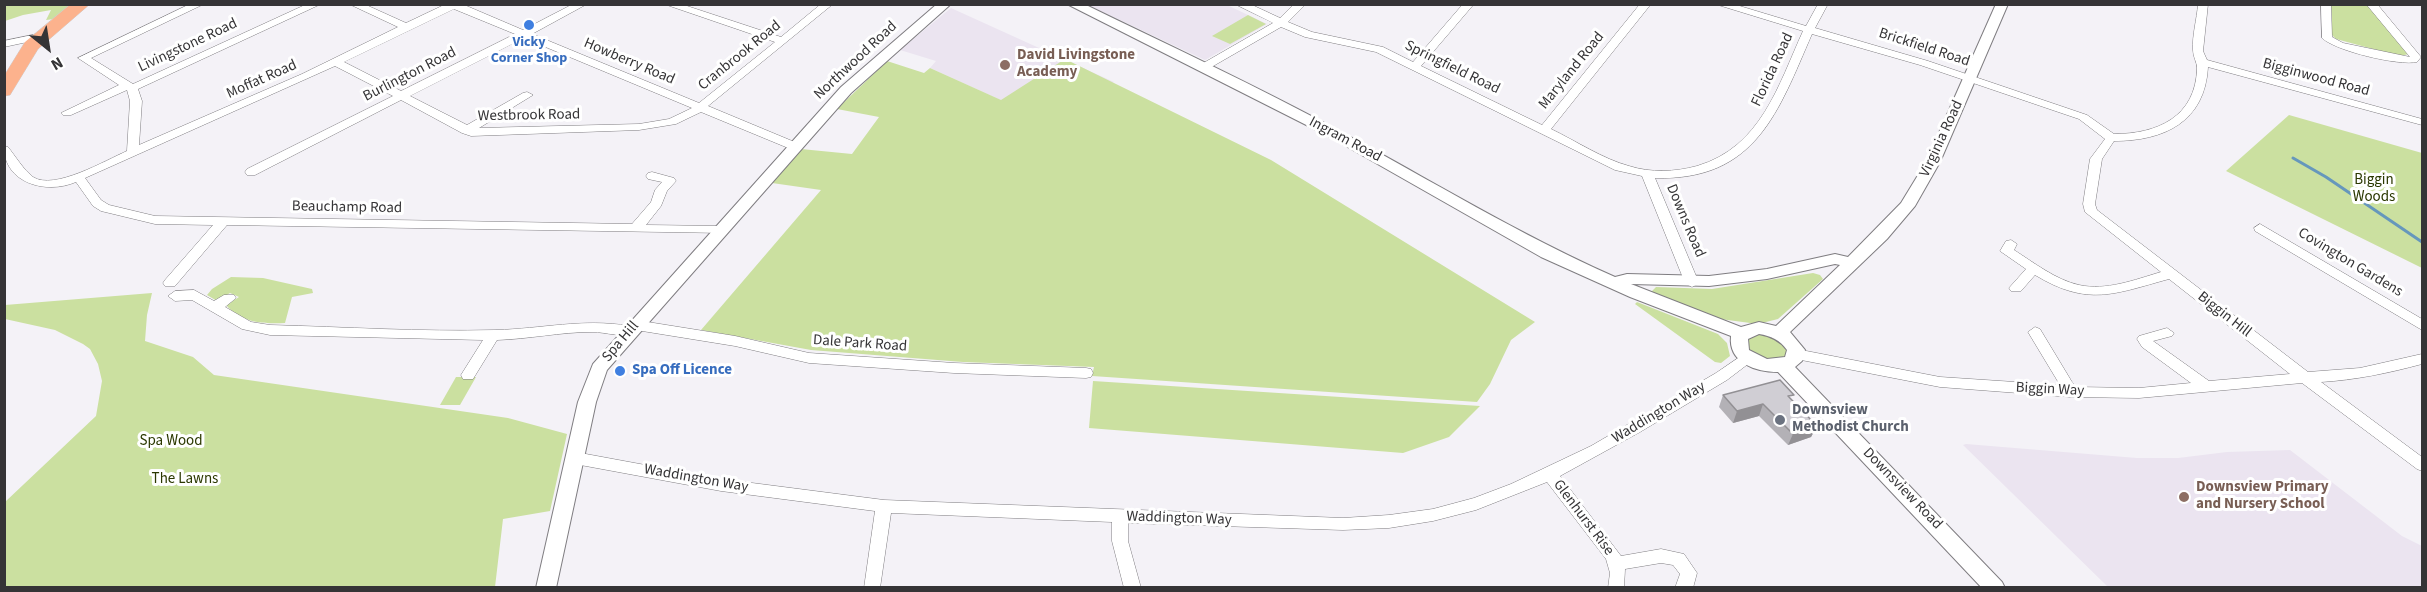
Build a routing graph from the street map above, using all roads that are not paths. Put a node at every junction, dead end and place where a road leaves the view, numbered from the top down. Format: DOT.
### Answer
graph roads {
  1 [pos="82,4"];
  2 [pos="199,4"];
  3 [pos="316,4"];
  4 [pos="354,4"];
  5 [pos="582,4"];
  6 [pos="669,4"];
  7 [pos="828,4"];
  8 [pos="945,4"];
  9 [pos="1073,4"];
  10 [pos="1240,4"];
  11 [pos="1301,4"];
  12 [pos="1469,4"];
  13 [pos="1646,4"];
  14 [pos="1720,4"];
  15 [pos="1822,4"];
  16 [pos="2002,4"];
  17 [pos="2203,4"];
  18 [pos="2326,4"];
  19 [pos="2371,4"];
  20 [pos="455,5"];
  21 [pos="1280,23"];
  22 [pos="408,28"];
  23 [pos="1808,29"];
  24 [pos="524,34"];
  25 [pos="42,36"];
  26 [pos="783,41"];
  27 [pos="4,45"];
  28 [pos="24,58"];
  29 [pos="336,62"];
  30 [pos="2202,62"];
  31 [pos="1415,66"];
  32 [pos="1204,67"];
  33 [pos="1970,78"];
  34 [pos="130,87"];
  35 [pos="4,91"];
  36 [pos="527,95"];
  37 [pos="402,96"];
  38 [pos="699,108"];
  39 [pos="67,113"];
  40 [pos="2422,122"];
  41 [pos="1545,129"];
  42 [pos="466,131"];
  43 [pos="2111,138"];
  44 [pos="793,146"];
  45 [pos="4,150"];
  46 [pos="133,153"];
  47 [pos="251,172"];
  48 [pos="1647,173"];
  49 [pos="652,176"];
  50 [pos="78,177"];
  51 [pos="222,223"];
  52 [pos="2260,228"];
  53 [pos="635,229"];
  54 [pos="721,230"];
  55 [pos="2011,244"];
  56 [pos="1850,263"];
  57 [pos="2034,268"];
  58 [pos="2171,274"];
  59 [pos="1613,283"];
  60 [pos="1692,283"];
  61 [pos="2016,288"];
  62 [pos="229,298"];
  63 [pos="213,308"];
  64 [pos="2422,325"];
  65 [pos="633,328"];
  66 [pos="2035,332"];
  67 [pos="1779,333"];
  68 [pos="2167,333"];
  69 [pos="1742,334"];
  70 [pos="493,335"];
  71 [pos="1748,357"];
  72 [pos="2422,359"];
  73 [pos="1789,360"];
  74 [pos="1086,373"];
  75 [pos="468,375"];
  76 [pos="2305,378"];
  77 [pos="2207,387"];
  78 [pos="2071,392"];
  79 [pos="575,458"];
  80 [pos="2422,465"];
  81 [pos="1549,474"];
  82 [pos="884,506"];
  83 [pos="1120,517"];
  84 [pos="1617,564"];
  85 [pos="546,588"];
  86 [pos="872,588"];
  87 [pos="1133,588"];
  88 [pos="1616,588"];
  89 [pos="1683,588"];
  90 [pos="1995,588"];
  1 -- 25 [label="main road"];
  2 -- 34 [label="street"];
  3 -- 34 [label="street, Livingstone Road"];
  4 -- 22 [label="street"];
  5 -- 24 [label="street, Burlington Road"];
  6 -- 26 [label="street"];
  7 -- 26 [label="street, Cranbrook Road"];
  8 -- 44 [label="street, Northwood Road"];
  9 -- 32 [label="street, Ingram Road"];
  10 -- 21 [label="street, Springfield Road"];
  11 -- 21 [label="street"];
  12 -- 31 [label="street"];
  13 -- 41 [label="street, Maryland Road"];
  14 -- 23 [label="street, Brickfield Road"];
  15 -- 23 [label="street, Florida Road"];
  16 -- 33 [label="street, Virginia Road"];
  17 -- 30 [label="street"];
  18 -- 19 [label="street"];
  20 -- 22 [label="street, Moffat Road"];
  20 -- 24 [label="street, Howberry Road"];
  21 -- 31 [label="street, Springfield Road"];
  21 -- 32 [label="street"];
  22 -- 29 [label="street, Moffat Road"];
  23 -- 33 [label="street, Brickfield Road"];
  23 -- 48 [label="street, Florida Road"];
  24 -- 37 [label="street, Burlington Road"];
  24 -- 38 [label="street, Howberry Road"];
  25 -- 27 [label="street"];
  25 -- 28 [label="main road"];
  26 -- 38 [label="street, Cranbrook Road"];
  27 -- 28 [label="street"];
  28 -- 35 [label="main road"];
  29 -- 37 [label="street, Westbrook Road"];
  29 -- 46 [label="street, Moffat Road"];
  30 -- 40 [label="street, Bigginwood Road"];
  30 -- 43 [label="street"];
  31 -- 41 [label="street, Springfield Road"];
  32 -- 59 [label="street, Ingram Road"];
  33 -- 43 [label="street, Brickfield Road"];
  33 -- 56 [label="street, Virginia Road"];
  34 -- 39 [label="street"];
  34 -- 46 [label="street, Livingstone Road"];
  36 -- 42 [label="street"];
  37 -- 42 [label="street, Westbrook Road"];
  37 -- 47 [label="street, Burlington Road"];
  38 -- 42 [label="street, Westbrook Road"];
  38 -- 44 [label="street, Howberry Road"];
  41 -- 48 [label="street, Springfield Road"];
  43 -- 58 [label="street, Biggin Hill"];
  44 -- 54 [label="street, Spa Hill"];
  45 -- 50 [label="street"];
  46 -- 50 [label="street, Moffat Road"];
  48 -- 60 [label="street, Downs Road"];
  49 -- 53 [label="street"];
  50 -- 51 [label="street, Beauchamp Road"];
  51 -- 53 [label="street, Beauchamp Road"];
  51 -- 63 [label="street"];
  52 -- 64 [label="street, Covington Gardens"];
  53 -- 54 [label="street, Beauchamp Road"];
  54 -- 65 [label="street, Spa Hill"];
  55 -- 57 [label="street"];
  56 -- 60 [label="street"];
  56 -- 67 [label="street, Virginia Road"];
  57 -- 58 [label="street"];
  57 -- 61 [label="street"];
  58 -- 76 [label="street, Biggin Hill"];
  59 -- 60 [label="street"];
  59 -- 69 [label="street, Ingram Road"];
  62 -- 63 [label="street"];
  63 -- 70 [label="street"];
  65 -- 70 [label="street"];
  65 -- 74 [label="street, Dale Park Road"];
  65 -- 79 [label="street, Spa Hill"];
  66 -- 78 [label="street"];
  67 -- 69 [label="street"];
  67 -- 73 [label="street"];
  68 -- 77 [label="street"];
  69 -- 71 [label="street"];
  70 -- 75 [label="street"];
  71 -- 73 [label="street"];
  71 -- 81 [label="street, Waddington Way"];
  72 -- 76 [label="street, Biggin Way"];
  73 -- 78 [label="street, Biggin Way"];
  73 -- 90 [label="street, Downsview Road"];
  76 -- 77 [label="street, Biggin Way"];
  76 -- 80 [label="street, Biggin Hill"];
  77 -- 78 [label="street, Biggin Way"];
  79 -- 82 [label="street, Waddington Way"];
  79 -- 85 [label="street, Spa Hill"];
  81 -- 83 [label="street, Waddington Way"];
  81 -- 84 [label="street, Glenhurst Rise"];
  82 -- 83 [label="street, Waddington Way"];
  82 -- 86 [label="street"];
  83 -- 87 [label="street"];
  84 -- 88 [label="street, Glenhurst Rise"];
  84 -- 89 [label="street, Glenhurst Rise"];
}
